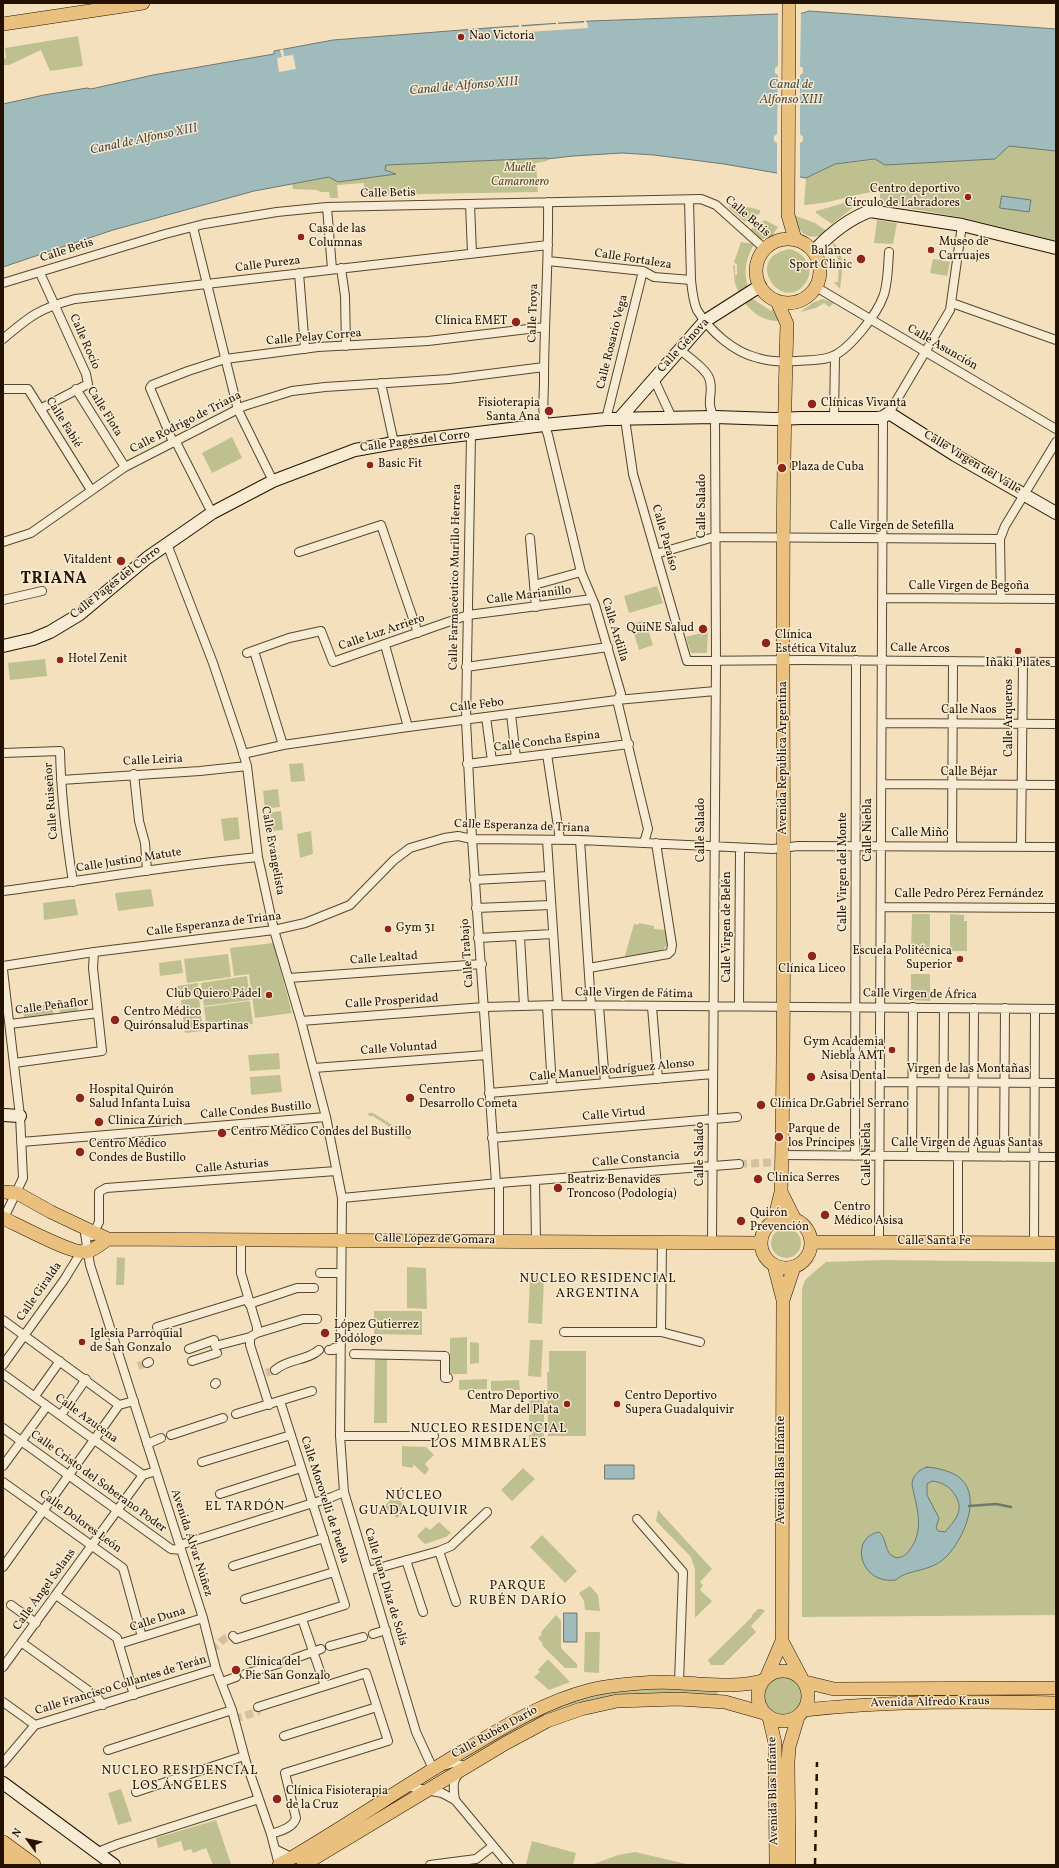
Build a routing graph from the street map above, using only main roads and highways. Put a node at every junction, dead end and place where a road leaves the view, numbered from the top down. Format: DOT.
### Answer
graph roads {
  1 [pos="143,3"];
  2 [pos="789,3"];
  3 [pos="3,24"];
  4 [pos="788,239"];
  5 [pos="1056,248"];
  6 [pos="814,251"];
  7 [pos="760,286"];
  8 [pos="803,300"];
  9 [pos="777,301"];
  10 [pos="786,324"];
  11 [pos="886,415"];
  12 [pos="785,418"];
  13 [pos="622,419"];
  14 [pos="1056,513"];
  15 [pos="3,646"];
  16 [pos="3,1116"];
  17 [pos="20,1116"];
  18 [pos="781,1192"];
  19 [pos="12,1194"];
  20 [pos="3,1219"];
  21 [pos="795,1220"];
  22 [pos="774,1221"];
  23 [pos="108,1238"];
  24 [pos="811,1242"];
  25 [pos="761,1243"];
  26 [pos="1048,1244"];
  27 [pos="774,1265"];
  28 [pos="794,1267"];
  29 [pos="782,1300"];
  30 [pos="782,1641"];
  31 [pos="765,1679"];
  32 [pos="803,1680"];
  33 [pos="1056,1688"];
  34 [pos="1056,1703"];
  35 [pos="801,1713"];
  36 [pos="767,1715"];
  37 [pos="3,1783"];
  38 [pos="3,1843"];
  39 [pos="3,1858"];
  40 [pos="301,1863"];
  41 [pos="12,1865"];
  42 [pos="34,1865"];
  43 [pos="114,1865"];
  44 [pos="279,1865"];
  45 [pos="776,1865"];
  46 [pos="789,1865"];
  1 -- 3 [label="main road"];
  2 -- 4 [label="main road"];
  4 -- 6 [label="main road"];
  4 -- 7 [label="main road"];
  5 -- 6 [label="main road"];
  6 -- 8 [label="main road"];
  7 -- 9 [label="main road"];
  7 -- 13 [label="main road, Calle Génova"];
  8 -- 9 [label="main road"];
  8 -- 10 [label="main road"];
  9 -- 10 [label="main road"];
  10 -- 12 [label="main road, Avenida República Argentina"];
  11 -- 12 [label="main road, Calle Pagés del Corro"];
  11 -- 14 [label="main road, Calle Virgen del Valle"];
  12 -- 13 [label="main road, Calle Pagés del Corro"];
  12 -- 18 [label="main road, Avenida República Argentina"];
  13 -- 15 [label="main road, Calle Pagés del Corro"];
  16 -- 17 [label="main road"];
  18 -- 21 [label="main road, Avenida República Argentina"];
  18 -- 22 [label="main road, Avenida República Argentina"];
  19 -- 23 [label="main road"];
  20 -- 23 [label="main road"];
  21 -- 22 [label="main road"];
  21 -- 24 [label="main road"];
  22 -- 25 [label="main road"];
  23 -- 25 [label="main road, Calle López de Gomara"];
  24 -- 26 [label="main road, Calle Santa Fe"];
  24 -- 28 [label="main road"];
  25 -- 27 [label="main road"];
  27 -- 28 [label="main road"];
  27 -- 29 [label="main road, Avenida Blas Infante"];
  28 -- 29 [label="main road, Avenida Blas Infante"];
  29 -- 30 [label="main road, Avenida Blas Infante"];
  30 -- 31 [label="main road"];
  30 -- 32 [label="main road"];
  31 -- 32 [label="main road"];
  31 -- 36 [label="main road"];
  31 -- 40 [label="main road, Calle Rubén Darío"];
  32 -- 33 [label="main road, Avenida Alfredo Kraus"];
  32 -- 35 [label="main road"];
  34 -- 35 [label="main road, Avenida Alfredo Kraus"];
  35 -- 36 [label="main road"];
  35 -- 46 [label="main road, Avenida Blas Infante"];
  36 -- 40 [label="main road, Calle Rubén Darío"];
  36 -- 45 [label="main road, Avenida Blas Infante"];
  37 -- 43 [label="main road"];
  38 -- 42 [label="highway"];
  39 -- 41 [label="highway"];
  40 -- 44 [label="main road, Calle Rubén Darío"];
}
